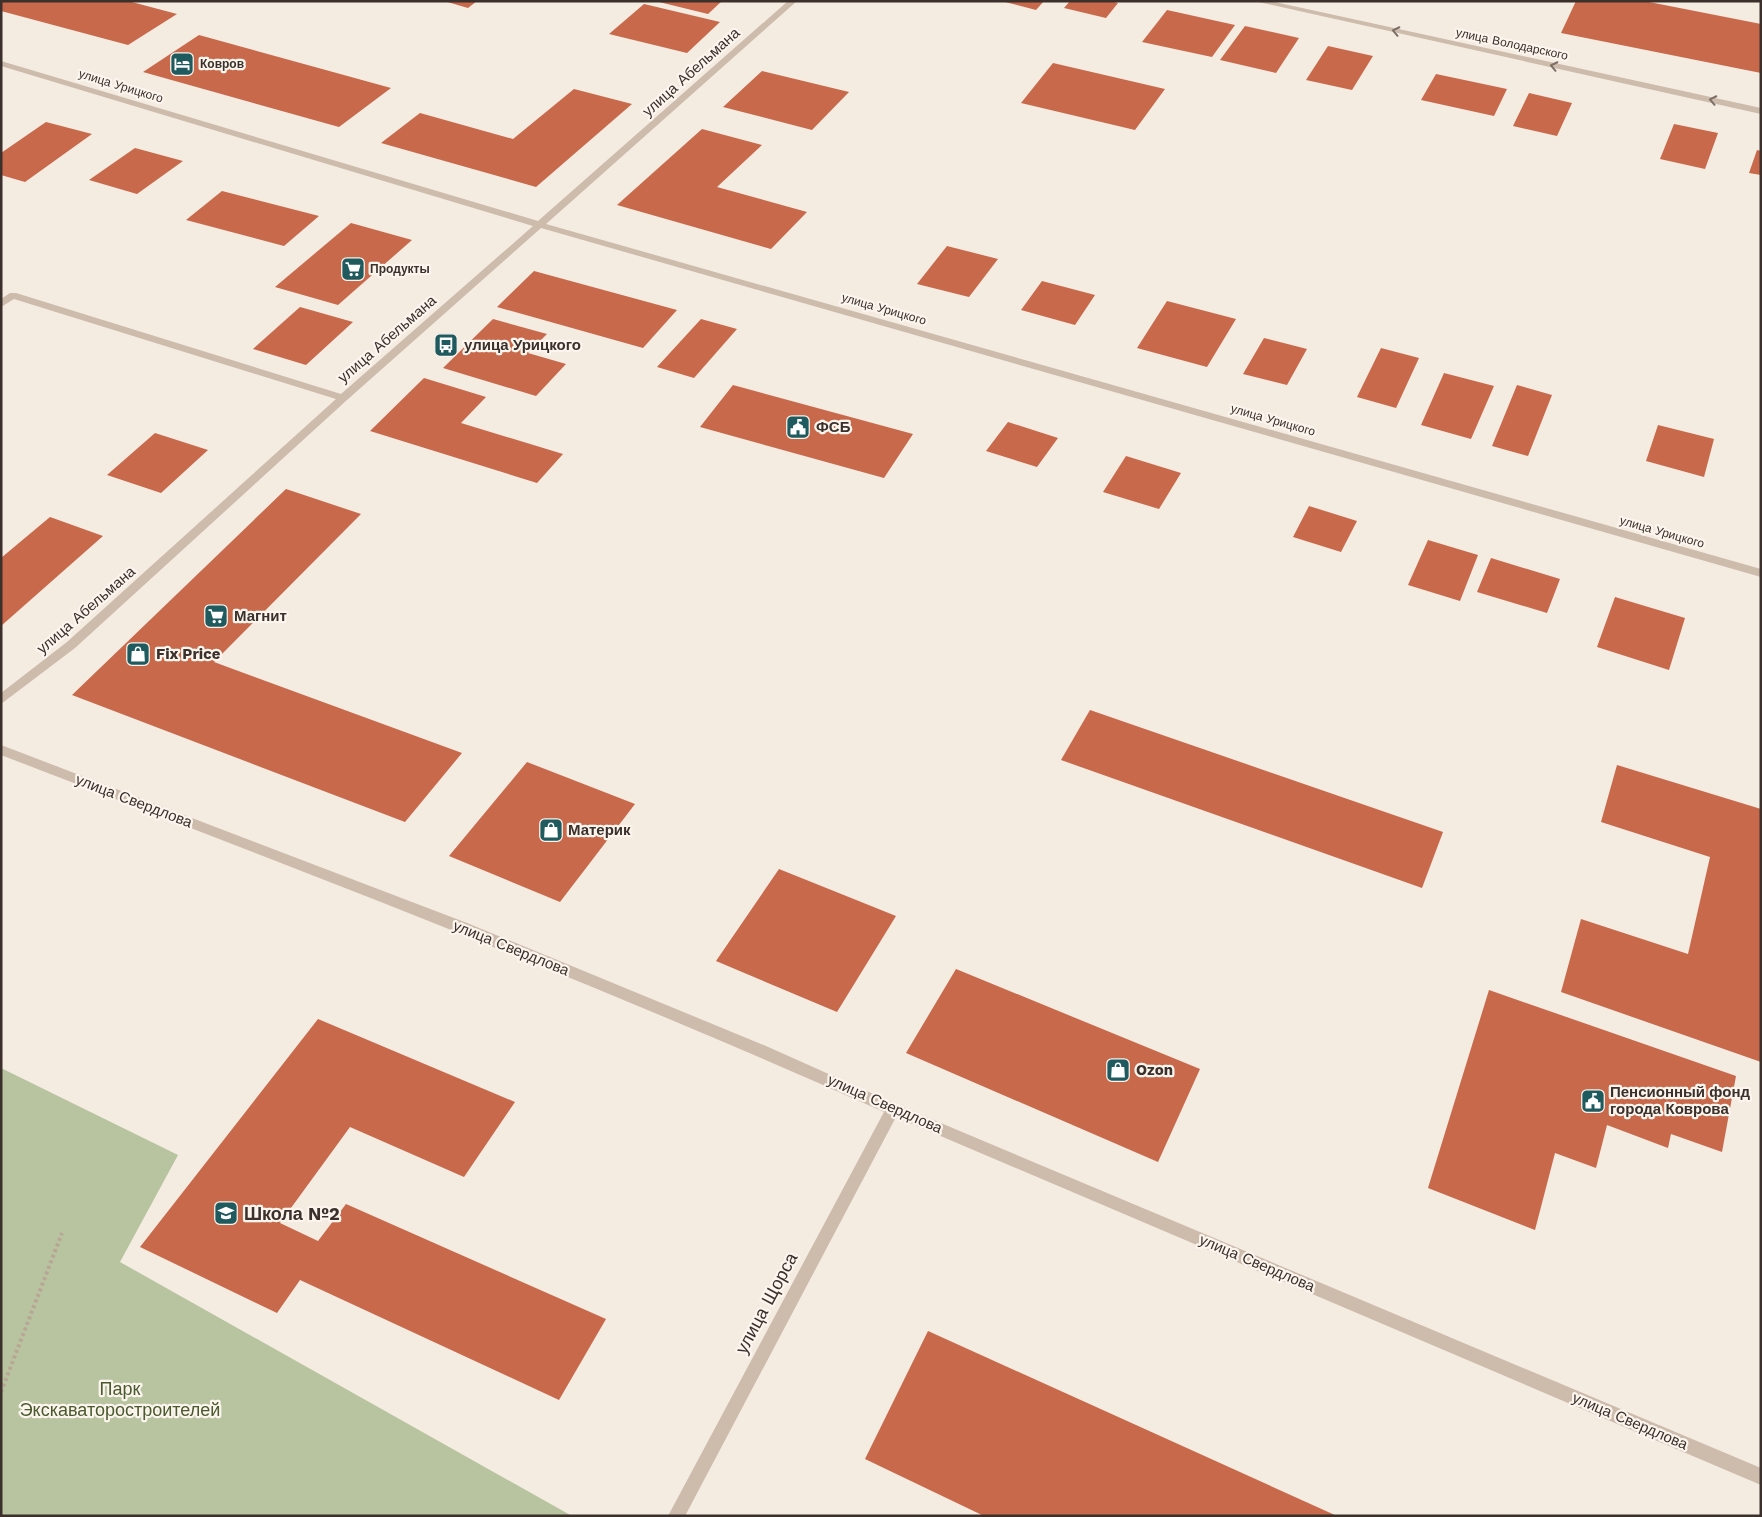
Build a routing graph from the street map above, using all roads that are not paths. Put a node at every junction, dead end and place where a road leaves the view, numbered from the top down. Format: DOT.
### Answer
graph roads {
  1 [pos="793,1"];
  2 [pos="1258,1"];
  3 [pos="1,63"];
  4 [pos="1761,111"];
  5 [pos="541,225"];
  6 [pos="1,304"];
  7 [pos="343,398"];
  8 [pos="1761,573"];
  9 [pos="1,700"];
  10 [pos="1,750"];
  11 [pos="893,1109"];
  12 [pos="1761,1476"];
  13 [pos="676,1516"];
  1 -- 5 [label="street, улица Абельмана"];
  4 -- 2 [label="street, улица Володарского, one-way"];
  3 -- 5 [label="street, улица Урицкого"];
  5 -- 7 [label="street, улица Абельмана"];
  5 -- 8 [label="street, улица Урицкого"];
  6 -- 7 [label="street"];
  7 -- 9 [label="street, улица Абельмана"];
  10 -- 11 [label="street, улица Свердлова"];
  11 -- 12 [label="street, улица Свердлова"];
  11 -- 13 [label="street, улица Щорса"];
}
